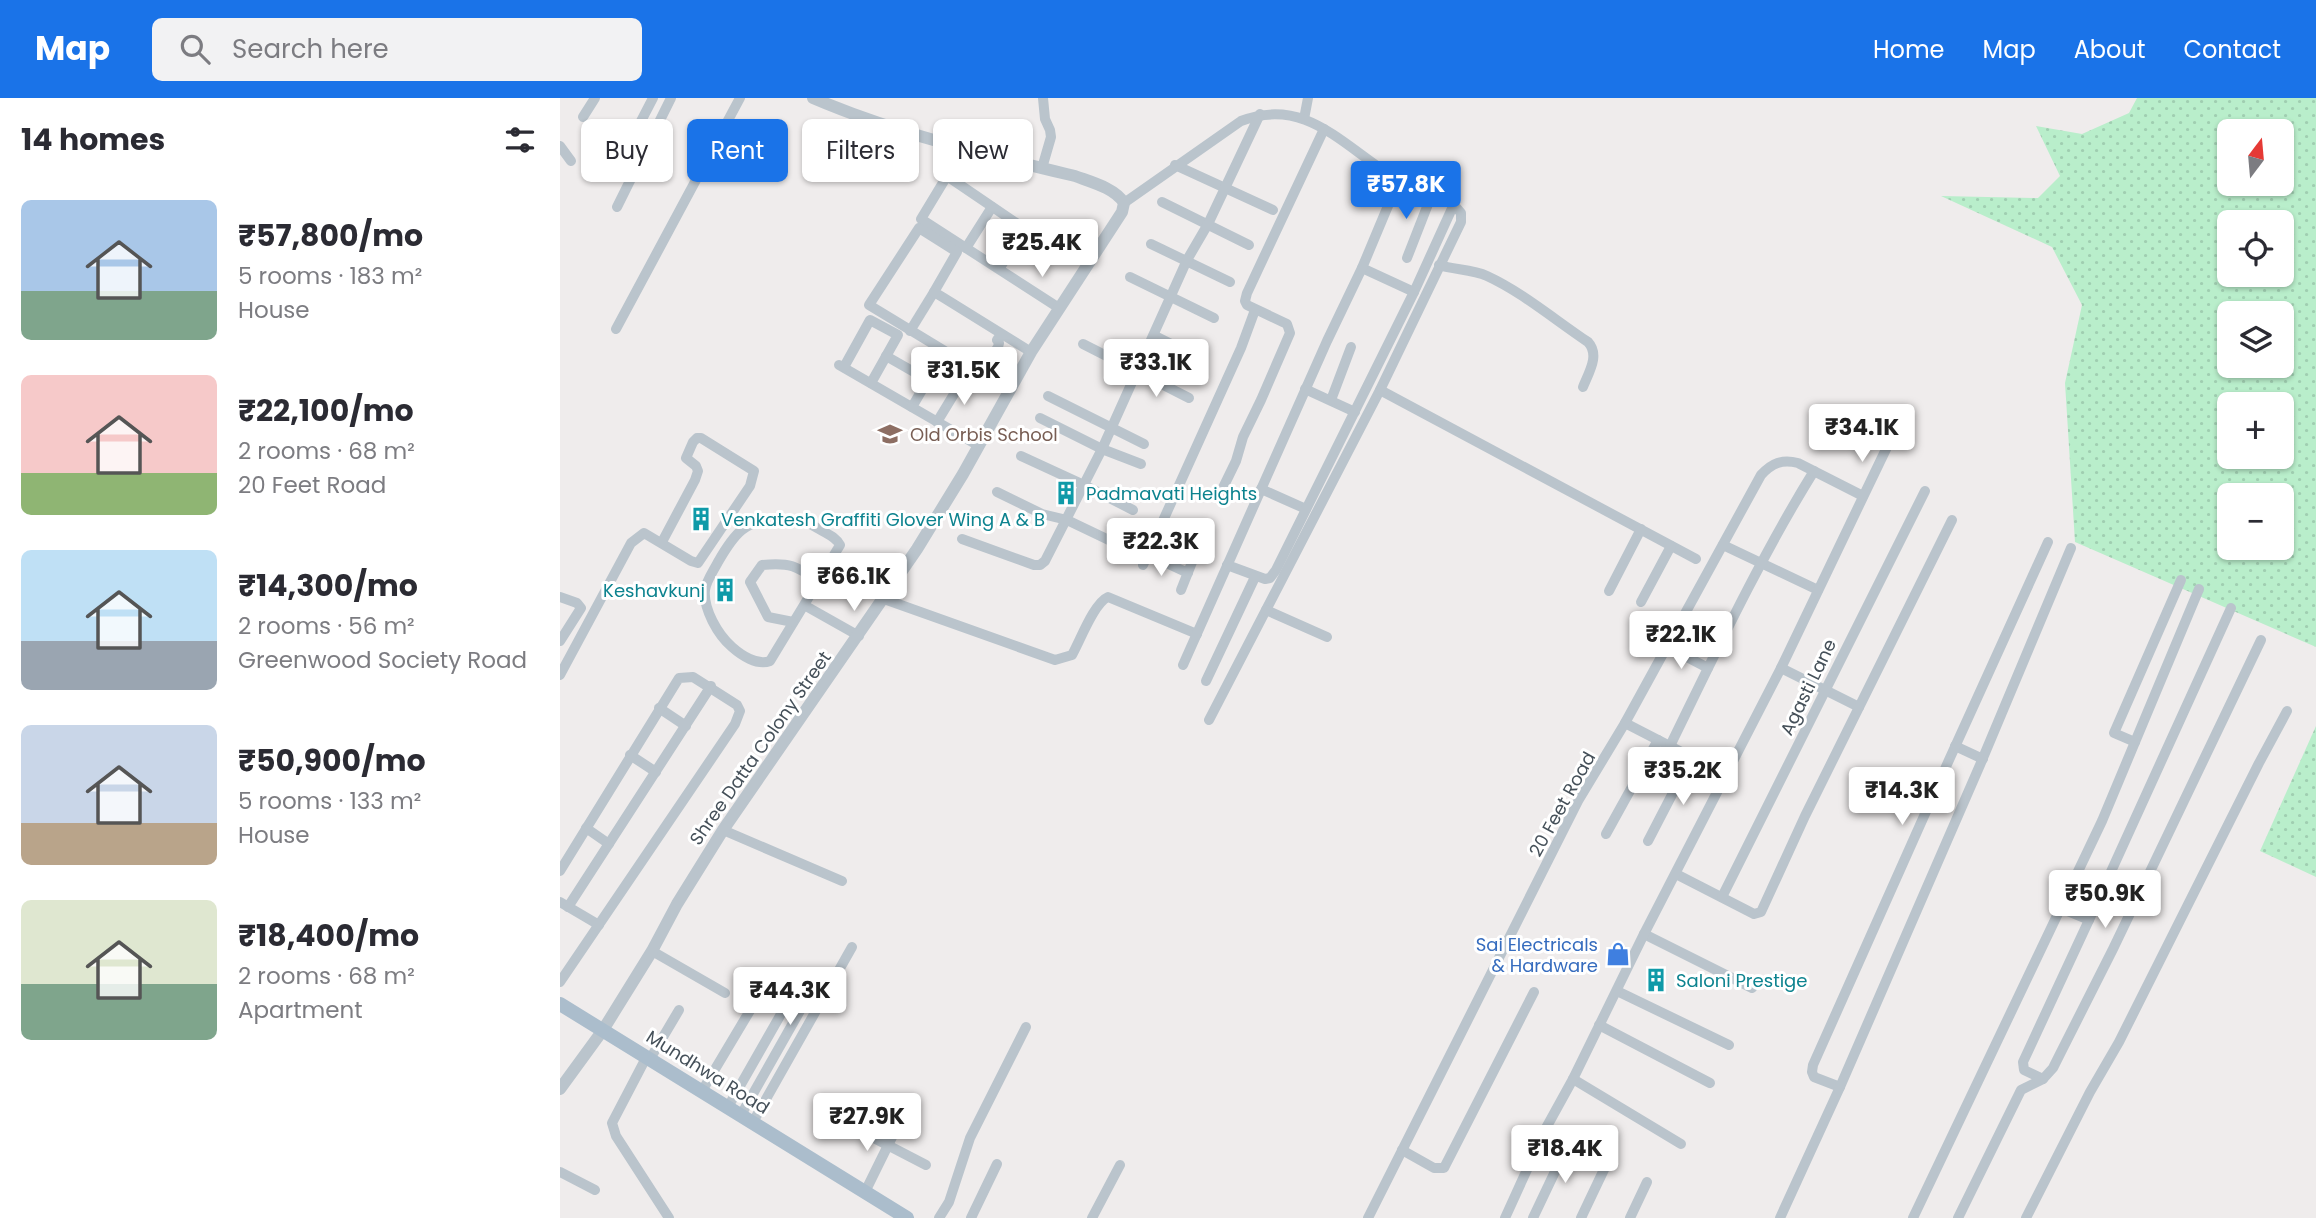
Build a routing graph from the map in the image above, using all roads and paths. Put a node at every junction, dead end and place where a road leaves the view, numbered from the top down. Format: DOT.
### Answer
graph roads {
  1 [pos="595,98"];
  2 [pos="653,98"];
  3 [pos="671,98"];
  4 [pos="740,98"];
  5 [pos="813,98"];
  6 [pos="1042,98"];
  7 [pos="1308,98"];
  8 [pos="1260,114"];
  9 [pos="583,117"];
  10 [pos="642,119"];
  11 [pos="1304,119"];
  12 [pos="1324,129"];
  13 [pos="560,146"];
  14 [pos="571,161"];
  15 [pos="1175,166"];
  16 [pos="1042,168"];
  17 [pos="1398,182"];
  18 [pos="1225,189"];
  19 [pos="1432,194"];
  20 [pos="1162,202"];
  21 [pos="1124,203"];
  22 [pos="1454,204"];
  23 [pos="992,206"];
  24 [pos="617,207"];
  25 [pos="1273,210"];
  26 [pos="1208,224"];
  27 [pos="1151,244"];
  28 [pos="1249,244"];
  29 [pos="966,248"];
  30 [pos="1408,258"];
  31 [pos="1187,260"];
  32 [pos="1439,265"];
  33 [pos="1362,268"];
  34 [pos="999,270"];
  35 [pos="1130,278"];
  36 [pos="1230,282"];
  37 [pos="934,292"];
  38 [pos="1414,292"];
  39 [pos="1172,298"];
  40 [pos="1059,308"];
  41 [pos="1255,310"];
  42 [pos="1214,318"];
  43 [pos="616,329"];
  44 [pos="910,331"];
  45 [pos="1001,334"];
  46 [pos="1155,336"];
  47 [pos="1083,344"];
  48 [pos="1351,347"];
  49 [pos="1031,352"];
  50 [pos="1193,355"];
  51 [pos="886,356"];
  52 [pos="1138,372"];
  53 [pos="928,380"];
  54 [pos="871,383"];
  55 [pos="1583,387"];
  56 [pos="1305,389"];
  57 [pos="1380,390"];
  58 [pos="1048,396"];
  59 [pos="1189,398"];
  60 [pos="1331,400"];
  61 [pos="912,407"];
  62 [pos="1355,412"];
  63 [pos="1040,418"];
  64 [pos="937,422"];
  65 [pos="1110,429"];
  66 [pos="1144,444"];
  67 [pos="1888,445"];
  68 [pos="979,446"];
  69 [pos="1102,449"];
  70 [pos="1021,456"];
  71 [pos="1140,464"];
  72 [pos="1814,471"];
  73 [pos="1084,485"];
  74 [pos="1261,489"];
  75 [pos="1925,491"];
  76 [pos="997,492"];
  77 [pos="1219,496"];
  78 [pos="1863,496"];
  79 [pos="1306,509"];
  80 [pos="1133,510"];
  81 [pos="1067,520"];
  82 [pos="1952,520"];
  83 [pos="1162,524"];
  84 [pos="1641,529"];
  85 [pos="962,539"];
  86 [pos="662,542"];
  87 [pos="1113,542"];
  88 [pos="2048,542"];
  89 [pos="1723,545"];
  90 [pos="1671,546"];
  91 [pos="2071,548"];
  92 [pos="1147,554"];
  93 [pos="1696,559"];
  94 [pos="1762,564"];
  95 [pos="1143,565"];
  96 [pos="1227,565"];
  97 [pos="1188,573"];
  98 [pos="1255,577"];
  99 [pos="2181,580"];
  100 [pos="819,581"];
  101 [pos="2199,589"];
  102 [pos="1181,590"];
  103 [pos="1818,590"];
  104 [pos="1609,591"];
  105 [pos="560,597"];
  106 [pos="884,599"];
  107 [pos="1641,602"];
  108 [pos="804,605"];
  109 [pos="2231,608"];
  110 [pos="1266,610"];
  111 [pos="793,622"];
  112 [pos="1197,634"];
  113 [pos="859,636"];
  114 [pos="1327,637"];
  115 [pos="2261,640"];
  116 [pos="560,641"];
  117 [pos="1668,647"];
  118 [pos="1183,665"];
  119 [pos="1708,668"];
  120 [pos="1781,668"];
  121 [pos="560,675"];
  122 [pos="1206,681"];
  123 [pos="711,686"];
  124 [pos="1825,691"];
  125 [pos="1859,707"];
  126 [pos="659,708"];
  127 [pos="2287,711"];
  128 [pos="1209,720"];
  129 [pos="1625,723"];
  130 [pos="685,726"];
  131 [pos="1658,740"];
  132 [pos="2135,743"];
  133 [pos="1671,746"];
  134 [pos="1955,746"];
  135 [pos="630,755"];
  136 [pos="1691,758"];
  137 [pos="1983,759"];
  138 [pos="656,772"];
  139 [pos="1726,775"];
  140 [pos="586,828"];
  141 [pos="723,830"];
  142 [pos="1606,834"];
  143 [pos="1648,841"];
  144 [pos="609,844"];
  145 [pos="560,871"];
  146 [pos="1676,874"];
  147 [pos="842,881"];
  148 [pos="1722,898"];
  149 [pos="564,905"];
  150 [pos="2060,908"];
  151 [pos="2089,920"];
  152 [pos="599,925"];
  153 [pos="1644,934"];
  154 [pos="852,947"];
  155 [pos="652,951"];
  156 [pos="560,982"];
  157 [pos="767,982"];
  158 [pos="797,986"];
  159 [pos="1752,988"];
  160 [pos="1617,991"];
  161 [pos="1534,992"];
  162 [pos="725,993"];
  163 [pos="810,993"];
  164 [pos="560,1004"];
  165 [pos="679,1010"];
  166 [pos="1599,1025"];
  167 [pos="1026,1027"];
  168 [pos="603,1030"];
  169 [pos="1729,1045"];
  170 [pos="649,1057"];
  171 [pos="1573,1079"];
  172 [pos="2043,1079"];
  173 [pos="1710,1083"];
  174 [pos="1840,1087"];
  175 [pos="560,1089"];
  176 [pos="702,1091"];
  177 [pos="728,1107"];
  178 [pos="747,1119"];
  179 [pos="845,1123"];
  180 [pos="897,1127"];
  181 [pos="1570,1140"];
  182 [pos="1681,1144"];
  183 [pos="888,1146"];
  184 [pos="1402,1150"];
  185 [pos="1609,1158"];
  186 [pos="997,1164"];
  187 [pos="926,1165"];
  188 [pos="1120,1166"];
  189 [pos="560,1171"];
  190 [pos="1647,1182"];
  191 [pos="595,1190"];
  192 [pos="865,1192"];
  193 [pos="669,1218"];
  194 [pos="907,1218"];
  195 [pos="939,1218"];
  196 [pos="971,1218"];
  197 [pos="1092,1218"];
  198 [pos="1368,1218"];
  199 [pos="1505,1218"];
  200 [pos="1533,1218"];
  201 [pos="1581,1218"];
  202 [pos="1630,1218"];
  203 [pos="1780,1218"];
  204 [pos="1913,1218"];
  205 [pos="1958,1218"];
  206 [pos="2026,1218"];
  1 -- 9 [label="street"];
  2 -- 10 [label="street"];
  3 -- 24 [label="street"];
  4 -- 43 [label="street"];
  5 -- 16 [label="street"];
  6 -- 16 [label="street"];
  7 -- 11 [label="street"];
  8 -- 11 [label="street"];
  8 -- 15 [label="street"];
  8 -- 18 [label="street"];
  11 -- 12 [label="street"];
  12 -- 17 [label="street"];
  12 -- 41 [label="street"];
  13 -- 14 [label="street"];
  15 -- 18 [label="street"];
  15 -- 21 [label="street"];
  16 -- 21 [label="street"];
  17 -- 19 [label="street"];
  17 -- 33 [label="street"];
  18 -- 25 [label="street"];
  18 -- 26 [label="street"];
  19 -- 22 [label="street"];
  19 -- 30 [label="street"];
  20 -- 26 [label="street"];
  21 -- 40 [label="street, Shree Datta Colony Street"];
  22 -- 32 [label="street"];
  22 -- 38 [label="street"];
  23 -- 29 [label="street"];
  23 -- 29 [label="street"];
  23 -- 34 [label="street"];
  26 -- 28 [label="street"];
  26 -- 31 [label="street"];
  27 -- 31 [label="street"];
  29 -- 34 [label="street"];
  31 -- 36 [label="street"];
  31 -- 39 [label="street"];
  32 -- 55 [label="street"];
  32 -- 57 [label="street"];
  33 -- 38 [label="street"];
  33 -- 56 [label="street"];
  34 -- 40 [label="street"];
  35 -- 39 [label="street"];
  37 -- 44 [label="street"];
  37 -- 44 [label="street"];
  37 -- 45 [label="street"];
  38 -- 62 [label="street"];
  39 -- 42 [label="street"];
  39 -- 46 [label="street"];
  40 -- 49 [label="street, Shree Datta Colony Street"];
  41 -- 77 [label="street"];
  41 -- 83 [label="street"];
  44 -- 45 [label="street"];
  45 -- 49 [label="street"];
  46 -- 50 [label="street"];
  46 -- 52 [label="street"];
  47 -- 52 [label="street"];
  48 -- 60 [label="street"];
  49 -- 68 [label="street, Shree Datta Colony Street"];
  51 -- 53 [label="street"];
  51 -- 54 [label="street"];
  51 -- 54 [label="street"];
  52 -- 59 [label="street"];
  52 -- 65 [label="street"];
  53 -- 61 [label="street"];
  53 -- 64 [label="street"];
  54 -- 61 [label="street"];
  56 -- 60 [label="street"];
  56 -- 74 [label="street"];
  57 -- 84 [label="street"];
  57 -- 110 [label="street"];
  58 -- 65 [label="street"];
  60 -- 62 [label="street"];
  61 -- 64 [label="street"];
  62 -- 79 [label="street"];
  63 -- 69 [label="street"];
  64 -- 68 [label="street"];
  65 -- 66 [label="street"];
  65 -- 69 [label="street"];
  67 -- 78 [label="street"];
  68 -- 106 [label="street, Shree Datta Colony Street"];
  69 -- 71 [label="street"];
  69 -- 73 [label="street"];
  70 -- 73 [label="street"];
  72 -- 78 [label="street, 20 Feet Road"];
  72 -- 89 [label="street, 20 Feet Road"];
  72 -- 94 [label="street"];
  73 -- 80 [label="street"];
  73 -- 81 [label="street"];
  74 -- 79 [label="street"];
  74 -- 96 [label="street"];
  75 -- 124 [label="street, Agasti Lane"];
  76 -- 81 [label="street"];
  78 -- 103 [label="street"];
  79 -- 98 [label="street"];
  81 -- 85 [label="street"];
  81 -- 87 [label="street"];
  82 -- 125 [label="street"];
  83 -- 92 [label="street"];
  83 -- 97 [label="street"];
  84 -- 90 [label="street"];
  84 -- 104 [label="street"];
  86 -- 86 [label="street"];
  86 -- 121 [label="street"];
  88 -- 134 [label="street"];
  89 -- 94 [label="street"];
  89 -- 117 [label="street, 20 Feet Road"];
  90 -- 93 [label="street"];
  90 -- 107 [label="street"];
  91 -- 137 [label="street"];
  92 -- 95 [label="street"];
  92 -- 97 [label="street"];
  94 -- 103 [label="street"];
  94 -- 119 [label="street"];
  96 -- 98 [label="street"];
  96 -- 112 [label="street"];
  97 -- 102 [label="street"];
  98 -- 122 [label="street"];
  99 -- 132 [label="street"];
  100 -- 108 [label="street"];
  100 -- 111 [label="street"];
  100 -- 111 [label="street"];
  101 -- 132 [label="street"];
  103 -- 120 [label="street"];
  105 -- 116 [label="street"];
  106 -- 112 [label="street"];
  106 -- 113 [label="street, Shree Datta Colony Street"];
  108 -- 111 [label="street"];
  108 -- 113 [label="street"];
  109 -- 151 [label="street"];
  110 -- 114 [label="street"];
  110 -- 128 [label="street"];
  112 -- 118 [label="street"];
  113 -- 141 [label="street, Shree Datta Colony Street"];
  115 -- 172 [label="street"];
  117 -- 119 [label="street"];
  117 -- 129 [label="street, 20 Feet Road"];
  119 -- 133 [label="street"];
  120 -- 124 [label="street"];
  120 -- 139 [label="street"];
  123 -- 126 [label="street"];
  123 -- 130 [label="street"];
  123 -- 152 [label="street"];
  124 -- 125 [label="street"];
  124 -- 148 [label="street, Agasti Lane"];
  125 -- 148 [label="street"];
  126 -- 130 [label="street"];
  126 -- 135 [label="street"];
  127 -- 206 [label="street"];
  129 -- 131 [label="street"];
  129 -- 184 [label="street, 20 Feet Road"];
  130 -- 138 [label="street"];
  131 -- 133 [label="street"];
  131 -- 142 [label="street"];
  132 -- 150 [label="street"];
  133 -- 136 [label="street"];
  134 -- 137 [label="street"];
  134 -- 174 [label="street"];
  135 -- 138 [label="street"];
  135 -- 140 [label="street"];
  136 -- 139 [label="street"];
  136 -- 143 [label="street"];
  137 -- 174 [label="street"];
  138 -- 144 [label="street"];
  139 -- 146 [label="street"];
  140 -- 144 [label="street"];
  140 -- 145 [label="street"];
  141 -- 147 [label="street"];
  141 -- 155 [label="street, Shree Datta Colony Street"];
  144 -- 149 [label="street"];
  146 -- 148 [label="street"];
  146 -- 153 [label="street"];
  149 -- 152 [label="street"];
  150 -- 151 [label="street"];
  150 -- 204 [label="street"];
  151 -- 172 [label="street"];
  152 -- 156 [label="street"];
  153 -- 159 [label="street"];
  153 -- 160 [label="street"];
  154 -- 178 [label="street"];
  155 -- 162 [label="street"];
  155 -- 168 [label="street, Shree Datta Colony Street"];
  157 -- 176 [label="street"];
  158 -- 177 [label="street"];
  160 -- 166 [label="street"];
  160 -- 169 [label="street"];
  161 -- 184 [label="street"];
  163 -- 178 [label="street"];
  164 -- 168 [label="main road, Mundhwa Road"];
  165 -- 170 [label="street"];
  166 -- 171 [label="street"];
  166 -- 173 [label="street"];
  167 -- 195 [label="street"];
  168 -- 170 [label="main road, Mundhwa Road"];
  168 -- 175 [label="street, Shree Datta Colony Street"];
  170 -- 176 [label="main road, Mundhwa Road"];
  170 -- 193 [label="street"];
  171 -- 182 [label="street"];
  171 -- 199 [label="street"];
  172 -- 205 [label="street"];
  174 -- 203 [label="street"];
  176 -- 177 [label="main road, Mundhwa Road"];
  177 -- 178 [label="main road, Mundhwa Road"];
  178 -- 192 [label="main road, Mundhwa Road"];
  179 -- 183 [label="street"];
  180 -- 183 [label="street"];
  181 -- 200 [label="street"];
  183 -- 187 [label="street"];
  183 -- 192 [label="street"];
  184 -- 198 [label="street, 20 Feet Road"];
  185 -- 201 [label="street"];
  186 -- 196 [label="street"];
  188 -- 197 [label="street"];
  189 -- 191 [label="street"];
  190 -- 202 [label="street"];
  192 -- 194 [label="main road, Mundhwa Road"];
}
